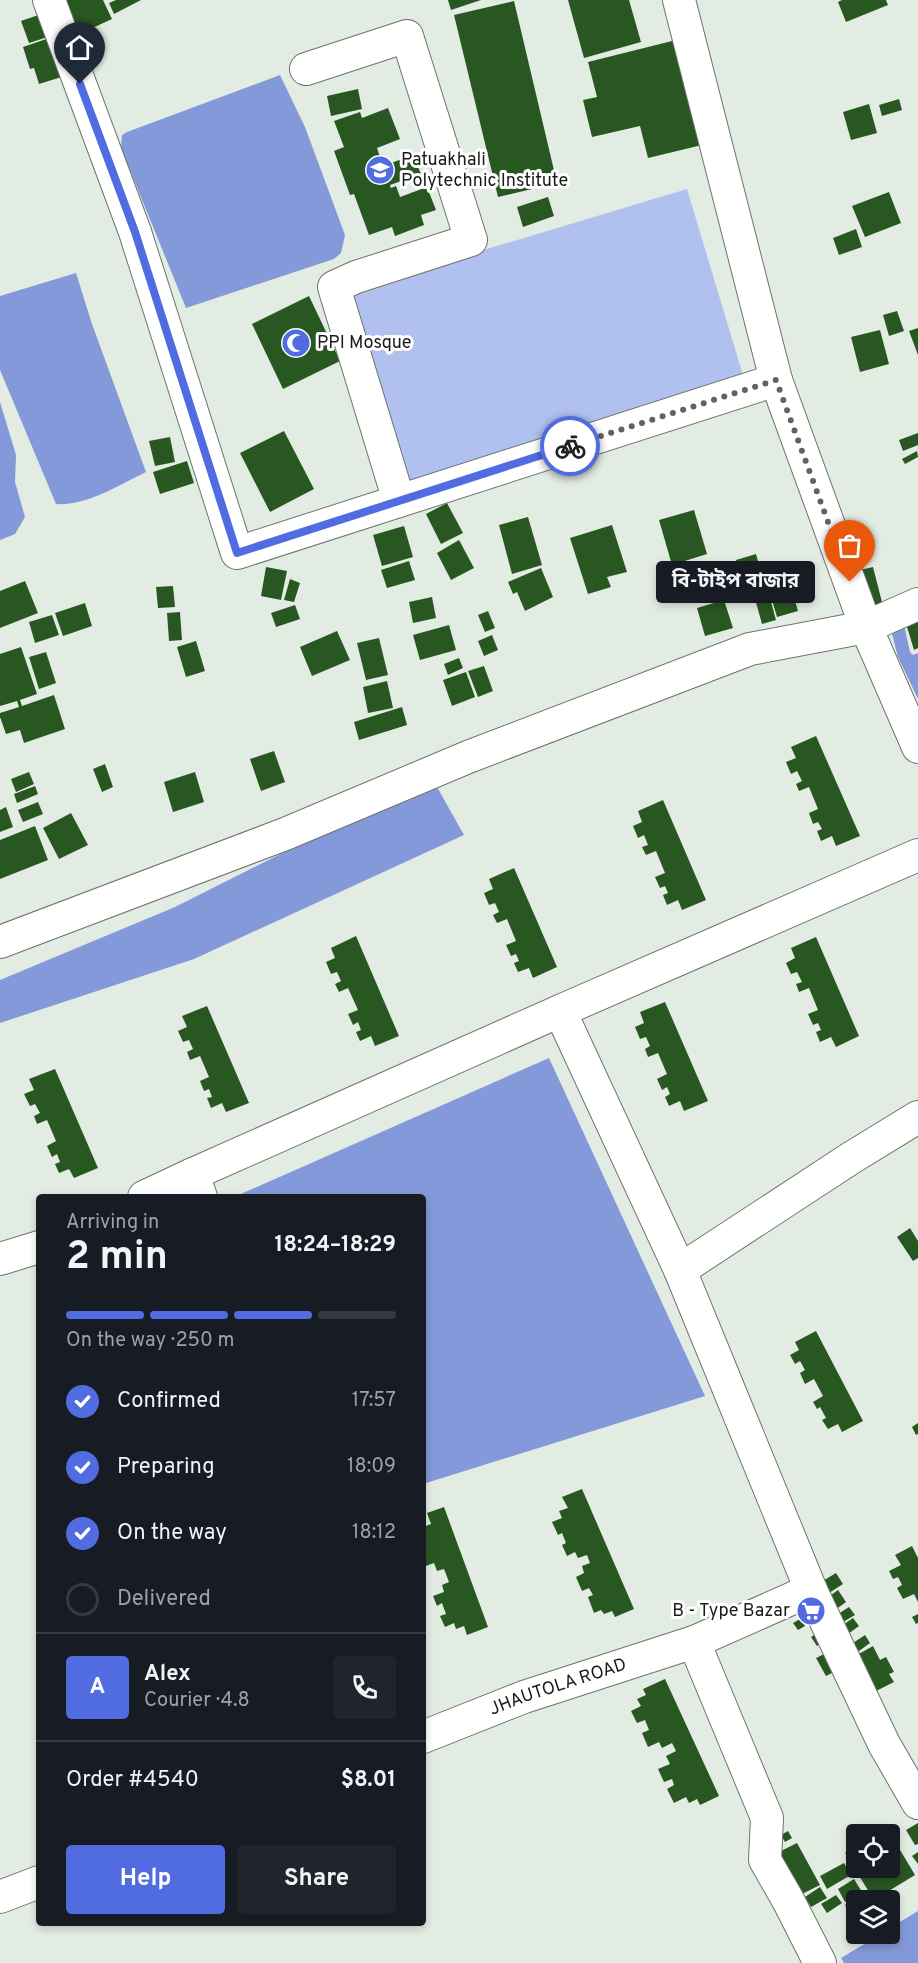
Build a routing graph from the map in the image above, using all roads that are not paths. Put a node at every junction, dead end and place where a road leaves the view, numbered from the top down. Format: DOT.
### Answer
graph roads {
  1 [pos="49,0"];
  2 [pos="679,0"];
  3 [pos="306,69"];
  4 [pos="776,380"];
  5 [pos="399,501"];
  6 [pos="918,604"];
  7 [pos="866,627"];
  8 [pos="918,747"];
  9 [pos="918,855"];
  10 [pos="0,942"];
  11 [pos="560,1011"];
  12 [pos="918,1117"];
  13 [pos="197,1185"];
  14 [pos="157,1194"];
  15 [pos="36,1247"];
  16 [pos="0,1259"];
  17 [pos="680,1270"];
  18 [pos="811,1590"];
  19 [pos="694,1642"];
  20 [pos="426,1736"];
  21 [pos="918,1803"];
  22 [pos="36,1883"];
  23 [pos="0,1897"];
  24 [pos="820,1963"];
  1 -- 5 [label="street"];
  2 -- 4 [label="street"];
  3 -- 5 [label="street"];
  4 -- 5 [label="street"];
  4 -- 7 [label="street"];
  6 -- 7 [label="street"];
  7 -- 8 [label="street"];
  7 -- 10 [label="street"];
  9 -- 11 [label="street"];
  11 -- 13 [label="street"];
  11 -- 17 [label="street"];
  12 -- 17 [label="street"];
  13 -- 14 [label="street"];
  15 -- 16 [label="street"];
  17 -- 18 [label="street"];
  18 -- 19 [label="street, JHAUTOLA ROAD"];
  18 -- 21 [label="street"];
  19 -- 20 [label="street, JHAUTOLA ROAD"];
  19 -- 24 [label="street"];
  22 -- 23 [label="street"];
}
